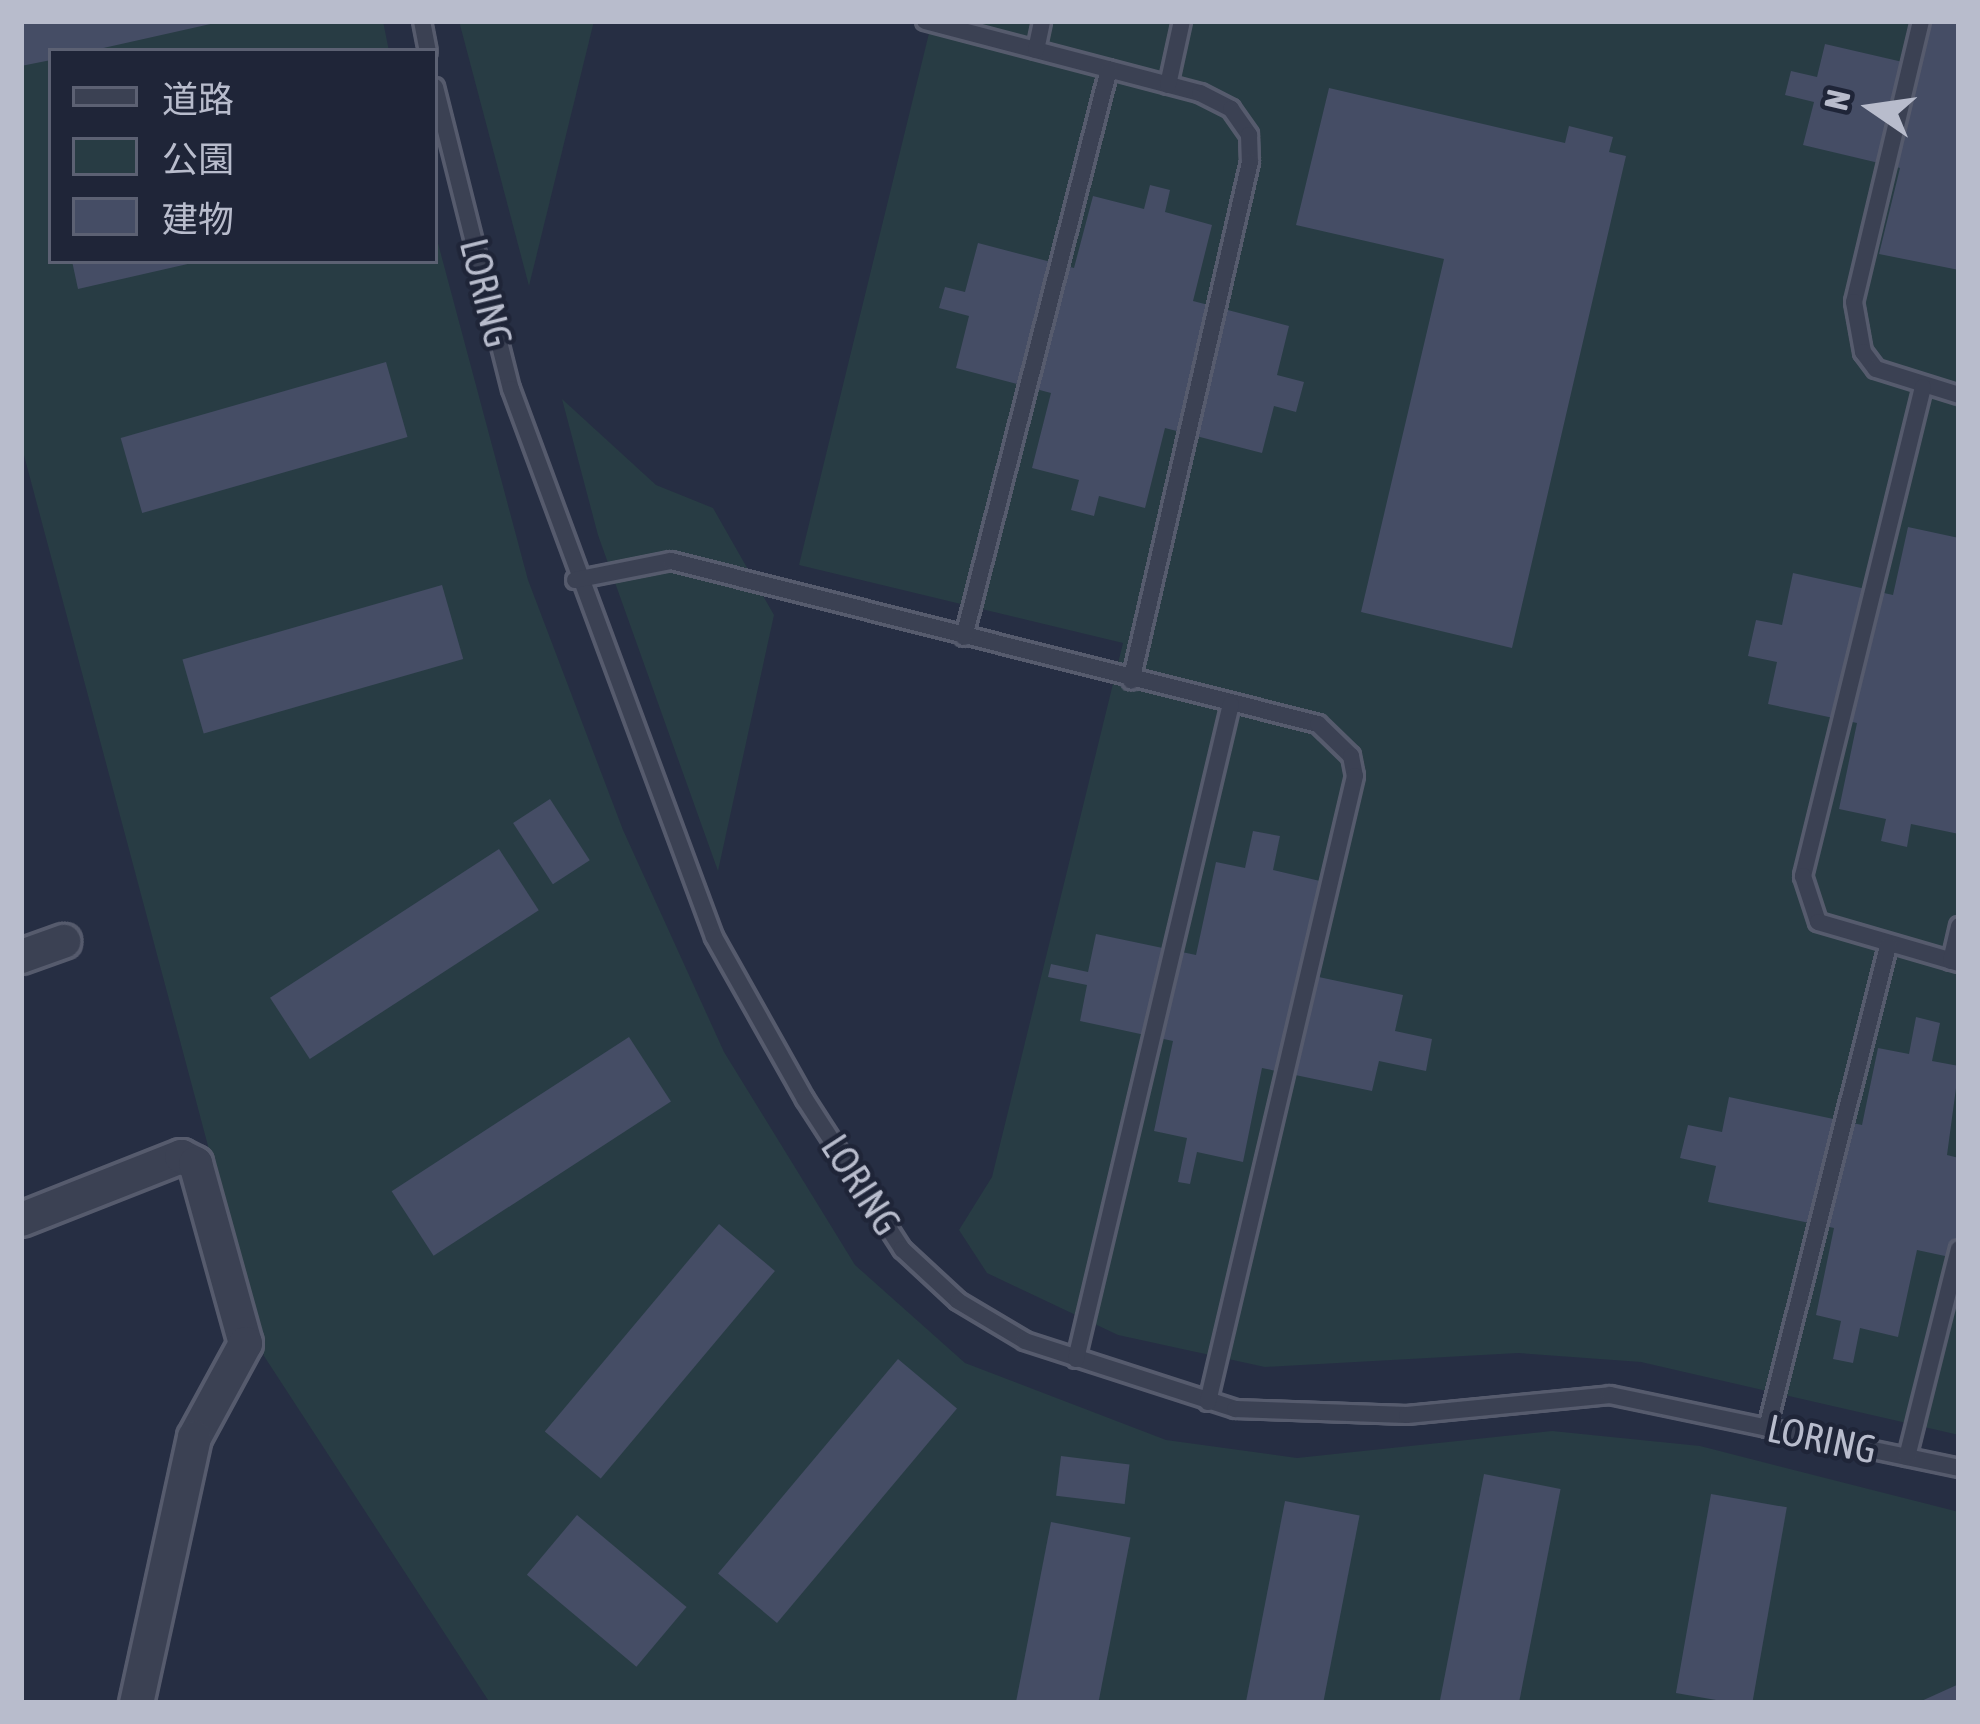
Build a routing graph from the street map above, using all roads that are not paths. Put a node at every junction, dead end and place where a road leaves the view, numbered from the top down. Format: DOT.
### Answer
graph roads {
  1 [pos="926,21"];
  2 [pos="1042,21"];
  3 [pos="1182,21"];
  4 [pos="1921,21"];
  5 [pos="1036,50"];
  6 [pos="1109,70"];
  7 [pos="1168,85"];
  8 [pos="438,99"];
  9 [pos="1922,387"];
  10 [pos="1959,395"];
  11 [pos="575,580"];
  12 [pos="964,638"];
  13 [pos="1131,681"];
  14 [pos="1232,704"];
  15 [pos="1959,926"];
  16 [pos="63,941"];
  17 [pos="1888,944"];
  18 [pos="21,956"];
  19 [pos="1955,962"];
  20 [pos="21,1219"];
  21 [pos="1959,1249"];
  22 [pos="1076,1359"];
  23 [pos="1208,1402"];
  24 [pos="1767,1428"];
  25 [pos="1907,1457"];
  26 [pos="1959,1468"];
  27 [pos="136,1703"];
  1 -- 5 [label="lane"];
  2 -- 5 [label="lane"];
  3 -- 7 [label="lane"];
  4 -- 9 [label="lane"];
  5 -- 6 [label="lane"];
  6 -- 7 [label="lane"];
  6 -- 12 [label="lane"];
  7 -- 13 [label="lane"];
  8 -- 11 [label="lane, LORING"];
  9 -- 10 [label="lane"];
  9 -- 17 [label="lane"];
  11 -- 12 [label="lane"];
  11 -- 22 [label="lane, LORING"];
  12 -- 13 [label="lane"];
  13 -- 14 [label="lane"];
  14 -- 22 [label="lane"];
  14 -- 23 [label="lane"];
  15 -- 19 [label="lane"];
  16 -- 18 [label="street"];
  17 -- 19 [label="lane"];
  17 -- 24 [label="lane"];
  20 -- 27 [label="street"];
  21 -- 25 [label="lane"];
  22 -- 23 [label="lane, LORING"];
  23 -- 24 [label="lane, LORING"];
  24 -- 25 [label="lane, LORING"];
  25 -- 26 [label="lane, LORING"];
}
